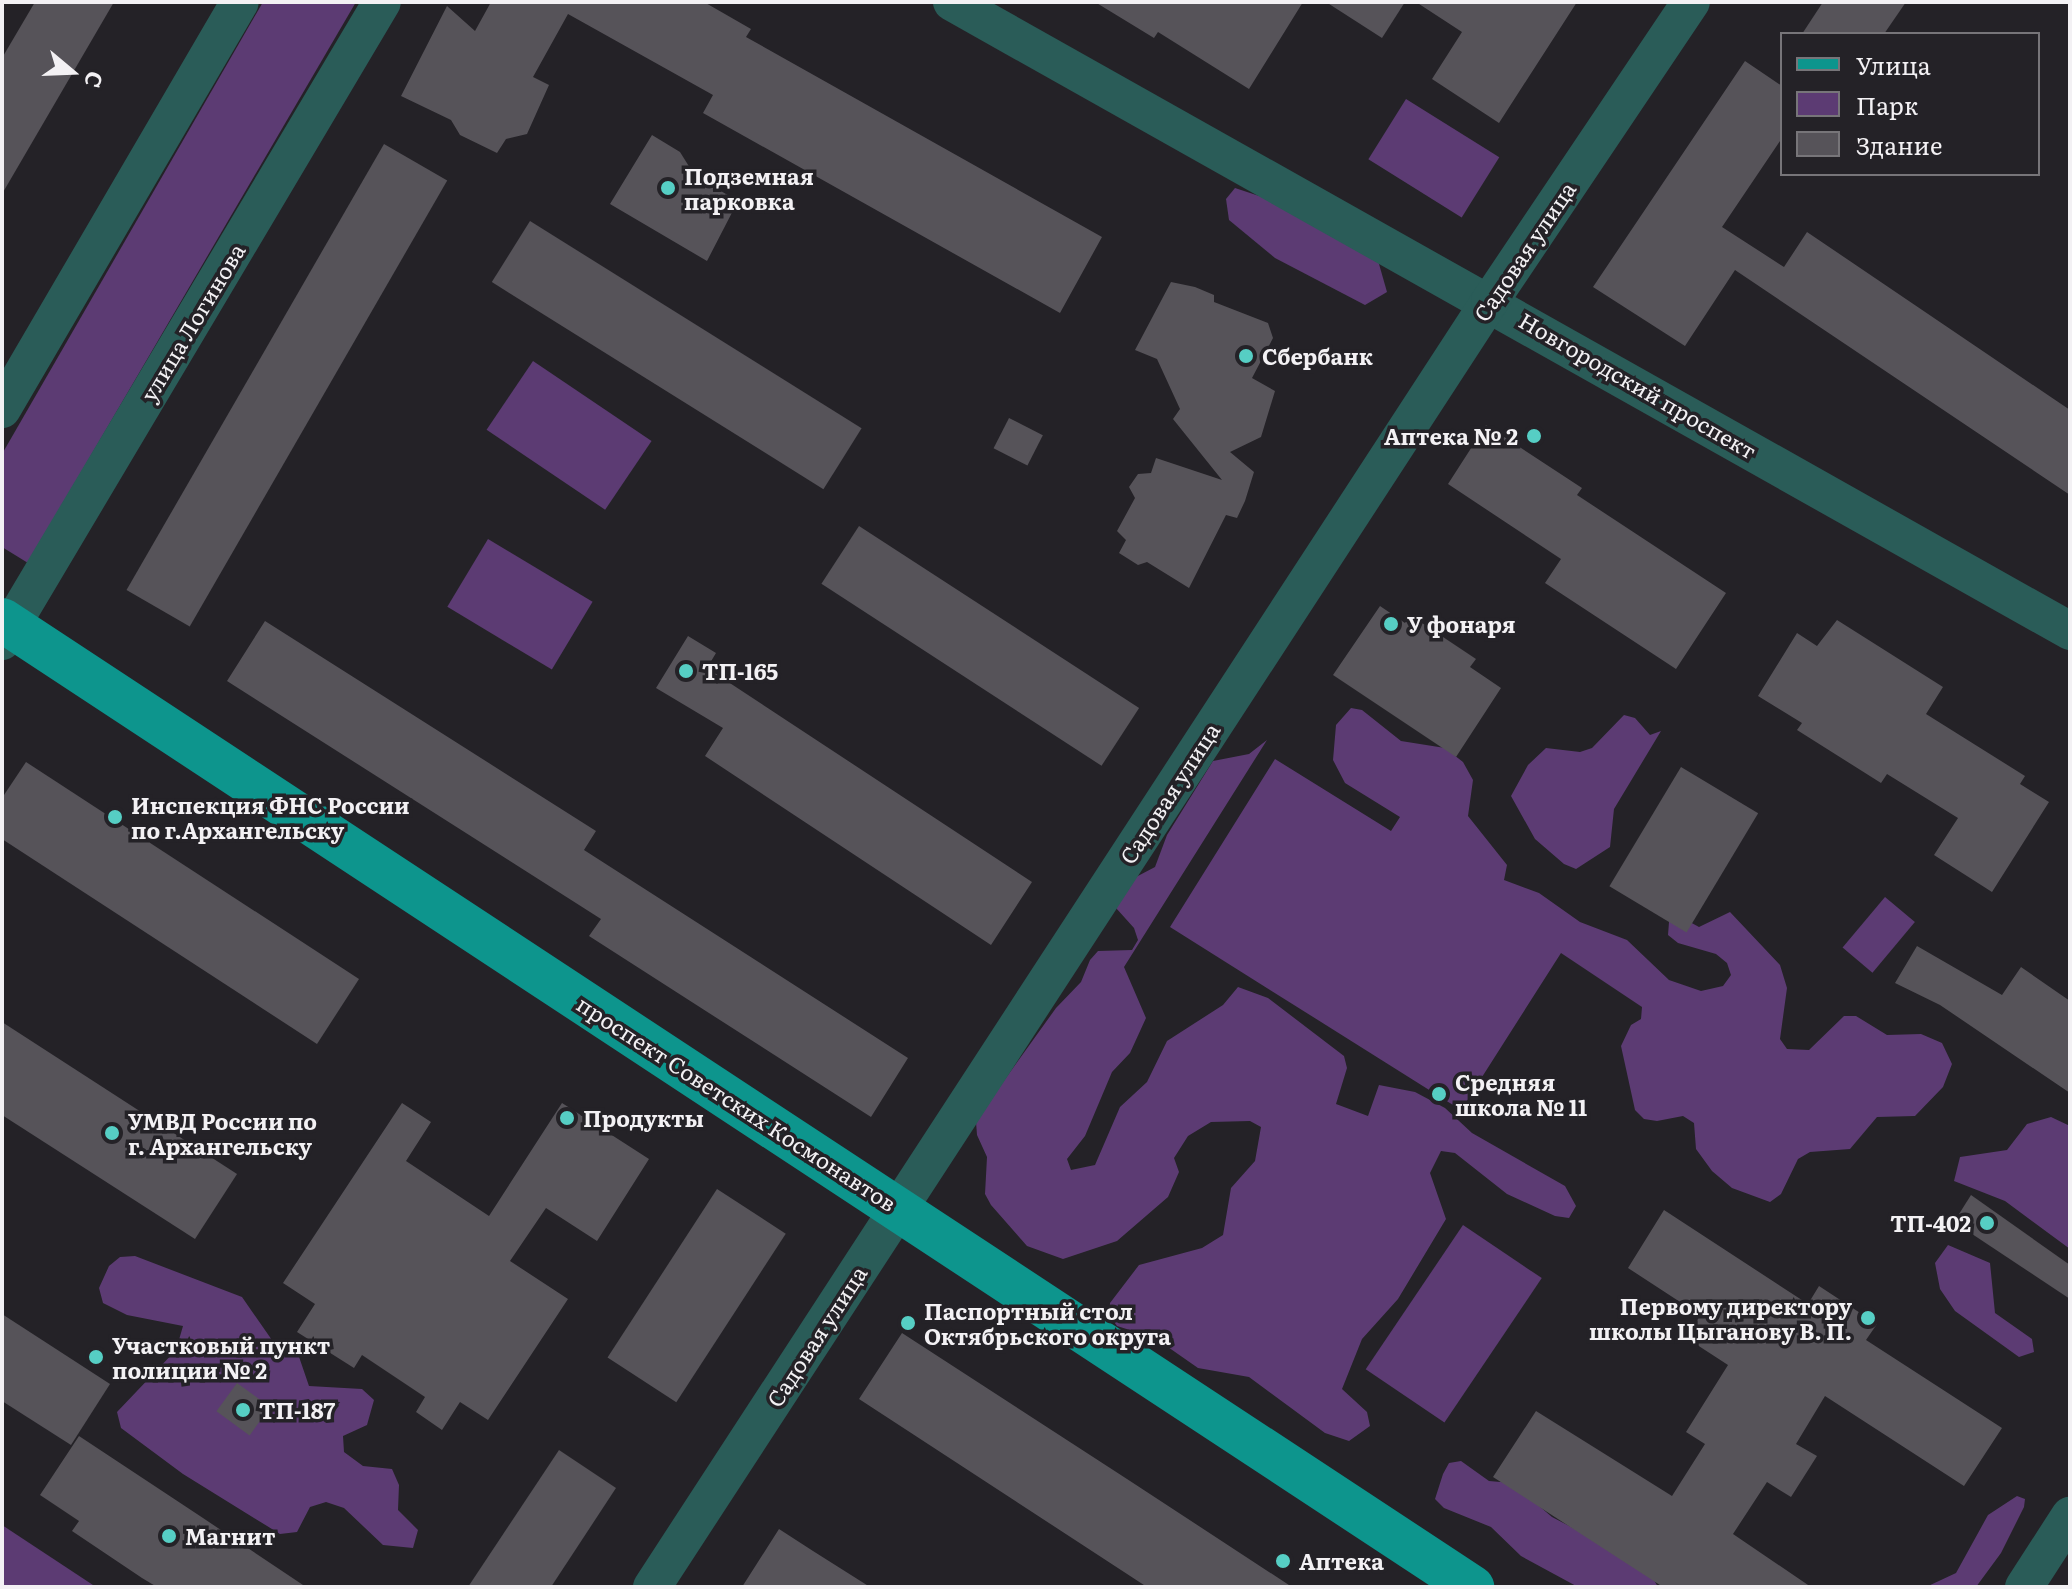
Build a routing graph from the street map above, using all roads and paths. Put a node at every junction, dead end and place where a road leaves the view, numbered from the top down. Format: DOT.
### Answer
graph roads {
  1 [pos="240,2"];
  2 [pos="382,2"];
  3 [pos="952,2"];
  4 [pos="1691,2"];
  5 [pos="1490,301"];
  6 [pos="2,409"];
  7 [pos="5,629"];
  8 [pos="2070,631"];
  9 [pos="898,1209"];
  10 [pos="2070,1516"];
  11 [pos="652,1587"];
  12 [pos="1472,1587"];
  13 [pos="2024,1587"];
  1 -- 6 [label="street"];
  2 -- 7 [label="street, улица Логинова"];
  3 -- 5 [label="street, Новгородский проспект"];
  4 -- 5 [label="street, Садовая улица"];
  5 -- 8 [label="street, Новгородский проспект"];
  5 -- 9 [label="street, Садовая улица"];
  7 -- 9 [label="main road, проспект Советских Космонавтов"];
  9 -- 11 [label="street, Садовая улица"];
  9 -- 12 [label="main road, проспект Советских Космонавтов"];
  10 -- 13 [label="street"];
}
